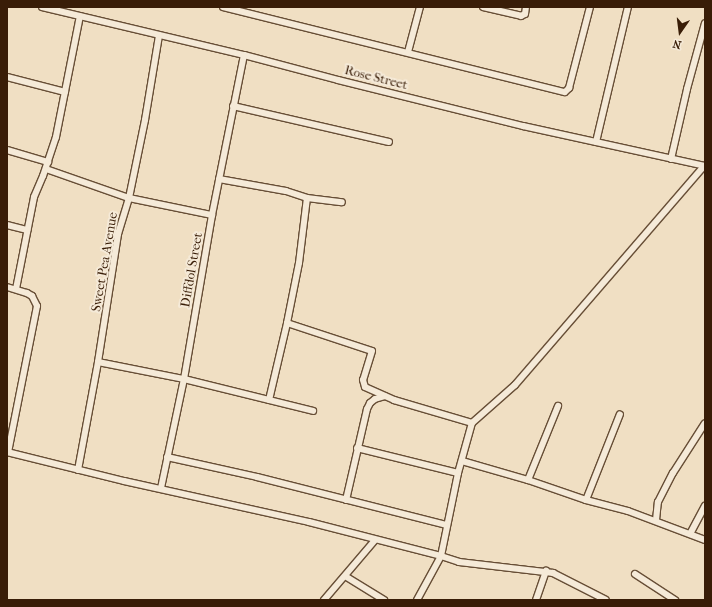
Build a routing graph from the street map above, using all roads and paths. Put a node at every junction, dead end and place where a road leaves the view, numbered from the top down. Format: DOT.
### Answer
graph roads {
  1 [pos="42,7"];
  2 [pos="223,7"];
  3 [pos="420,7"];
  4 [pos="483,7"];
  5 [pos="526,7"];
  6 [pos="590,7"];
  7 [pos="628,7"];
  8 [pos="80,16"];
  9 [pos="705,23"];
  10 [pos="159,35"];
  11 [pos="408,52"];
  12 [pos="244,55"];
  13 [pos="7,77"];
  14 [pos="65,92"];
  15 [pos="233,106"];
  16 [pos="389,142"];
  17 [pos="596,142"];
  18 [pos="7,150"];
  19 [pos="671,159"];
  20 [pos="48,162"];
  21 [pos="704,166"];
  22 [pos="46,169"];
  23 [pos="219,179"];
  24 [pos="129,198"];
  25 [pos="307,198"];
  26 [pos="342,202"];
  27 [pos="212,215"];
  28 [pos="7,225"];
  29 [pos="26,230"];
  30 [pos="7,287"];
  31 [pos="16,289"];
  32 [pos="287,323"];
  33 [pos="98,362"];
  34 [pos="184,379"];
  35 [pos="385,396"];
  36 [pos="269,400"];
  37 [pos="558,406"];
  38 [pos="313,411"];
  39 [pos="620,414"];
  40 [pos="472,423"];
  41 [pos="705,423"];
  42 [pos="357,448"];
  43 [pos="8,452"];
  44 [pos="167,457"];
  45 [pos="462,461"];
  46 [pos="78,470"];
  47 [pos="458,473"];
  48 [pos="528,480"];
  49 [pos="161,488"];
  50 [pos="346,500"];
  51 [pos="586,500"];
  52 [pos="705,506"];
  53 [pos="656,520"];
  54 [pos="447,525"];
  55 [pos="690,534"];
  56 [pos="375,540"];
  57 [pos="705,540"];
  58 [pos="441,556"];
  59 [pos="546,571"];
  60 [pos="635,574"];
  61 [pos="345,576"];
  62 [pos="673,599"];
  63 [pos="324,600"];
  64 [pos="384,600"];
  65 [pos="417,600"];
  66 [pos="536,600"];
  67 [pos="606,600"];
  1 -- 8 [label="street, Rose Street"];
  2 -- 11 [label="street"];
  3 -- 11 [label="street"];
  4 -- 5 [label="street"];
  6 -- 11 [label="street"];
  7 -- 17 [label="street"];
  8 -- 10 [label="street, Rose Street"];
  8 -- 14 [label="street"];
  9 -- 19 [label="street"];
  10 -- 12 [label="street, Rose Street"];
  10 -- 24 [label="street, Sweet Pea Avenue"];
  12 -- 15 [label="street, Diffdol Street"];
  12 -- 17 [label="street, Rose Street"];
  13 -- 14 [label="street"];
  14 -- 20 [label="street"];
  15 -- 16 [label="street"];
  15 -- 23 [label="street, Diffdol Street"];
  17 -- 19 [label="street, Rose Street"];
  18 -- 20 [label="street"];
  19 -- 21 [label="street, Rose Street"];
  20 -- 22 [label="street"];
  21 -- 40 [label="street"];
  22 -- 24 [label="street"];
  22 -- 29 [label="street"];
  23 -- 25 [label="street"];
  23 -- 27 [label="street, Diffdol Street"];
  24 -- 27 [label="street"];
  24 -- 33 [label="street, Sweet Pea Avenue"];
  25 -- 26 [label="street"];
  25 -- 32 [label="street"];
  27 -- 34 [label="street, Diffdol Street"];
  28 -- 29 [label="street"];
  29 -- 31 [label="street"];
  30 -- 31 [label="street"];
  31 -- 43 [label="street"];
  32 -- 35 [label="street"];
  32 -- 36 [label="street"];
  33 -- 34 [label="street"];
  33 -- 46 [label="street, Sweet Pea Avenue"];
  34 -- 36 [label="street"];
  34 -- 44 [label="street, Diffdol Street"];
  35 -- 40 [label="street"];
  35 -- 42 [label="street"];
  36 -- 38 [label="street"];
  37 -- 48 [label="street"];
  39 -- 51 [label="street"];
  40 -- 45 [label="street"];
  41 -- 53 [label="street"];
  42 -- 47 [label="street"];
  42 -- 50 [label="street"];
  43 -- 46 [label="street"];
  44 -- 49 [label="street, Diffdol Street"];
  44 -- 50 [label="street"];
  45 -- 47 [label="street"];
  45 -- 48 [label="street"];
  46 -- 49 [label="street"];
  47 -- 54 [label="street"];
  48 -- 51 [label="street"];
  49 -- 56 [label="street"];
  50 -- 54 [label="street"];
  51 -- 53 [label="street"];
  52 -- 55 [label="street"];
  53 -- 55 [label="street"];
  54 -- 58 [label="street"];
  55 -- 57 [label="street"];
  56 -- 58 [label="street"];
  56 -- 61 [label="street"];
  58 -- 59 [label="street"];
  58 -- 65 [label="street"];
  59 -- 66 [label="street"];
  59 -- 67 [label="street"];
  60 -- 62 [label="street"];
  61 -- 63 [label="street"];
  61 -- 64 [label="street"];
}
